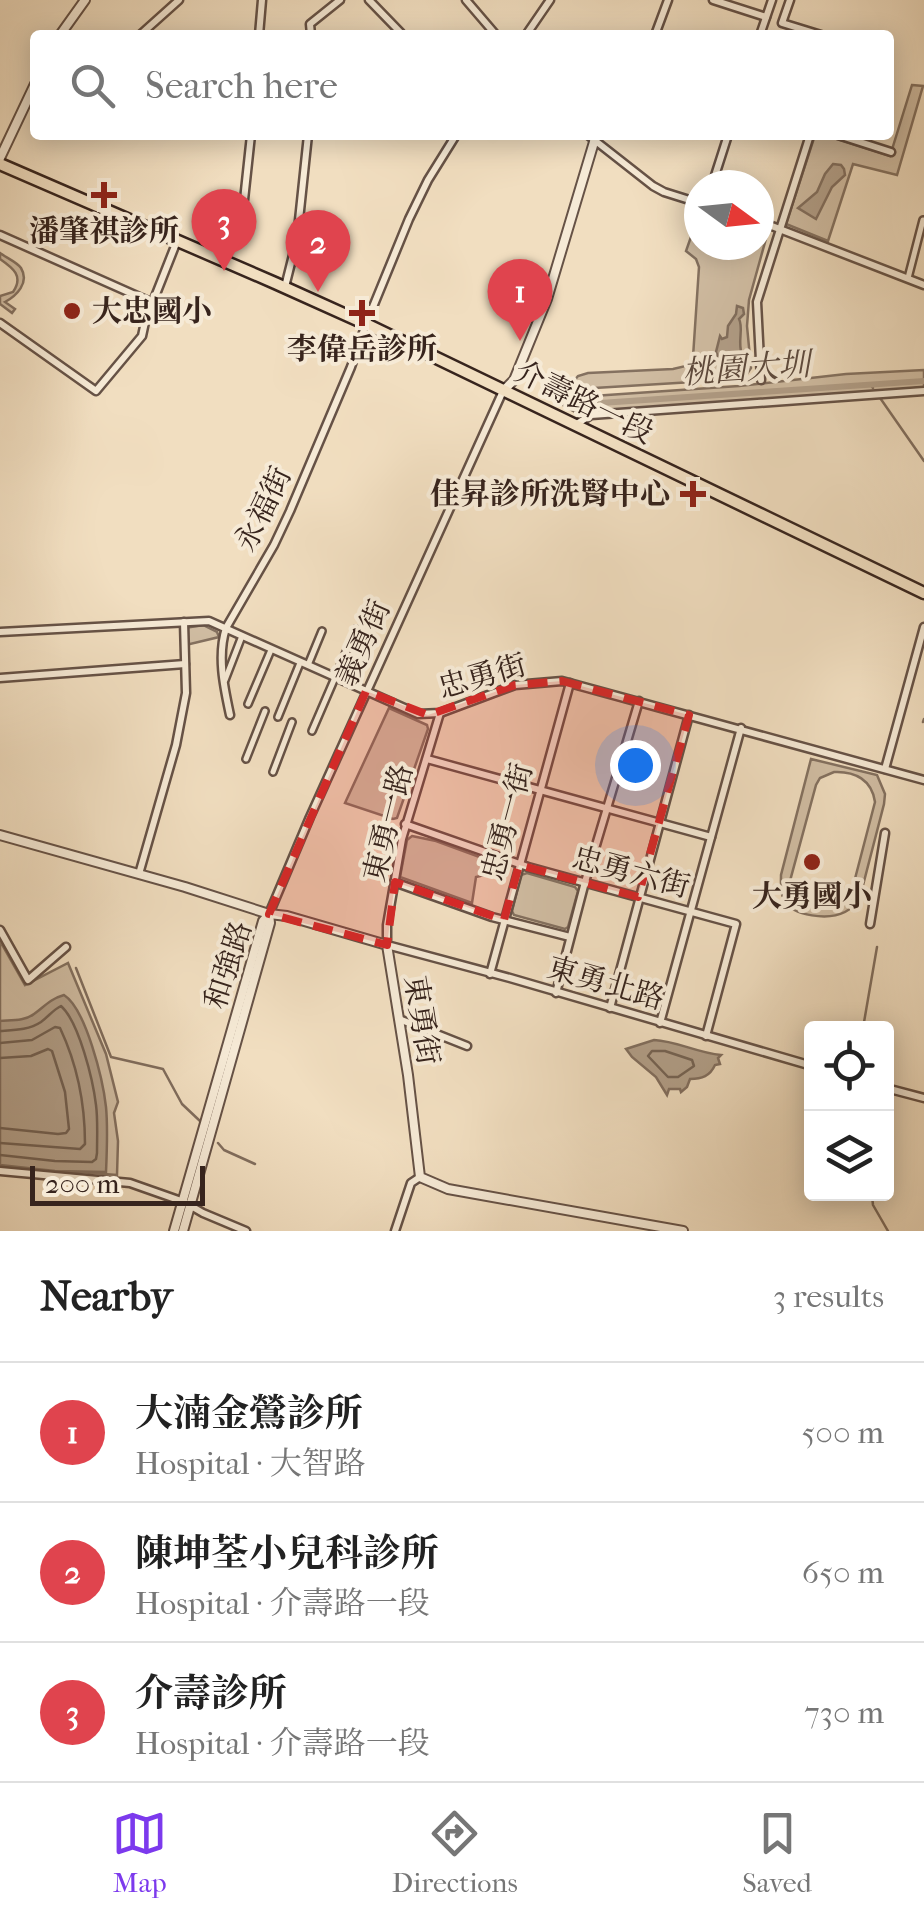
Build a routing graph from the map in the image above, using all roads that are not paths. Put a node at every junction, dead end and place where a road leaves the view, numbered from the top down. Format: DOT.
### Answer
graph roads {
  1 [pos="84,0"];
  2 [pos="179,0"];
  3 [pos="262,0"];
  4 [pos="340,0"];
  5 [pos="369,0"];
  6 [pos="466,0"];
  7 [pos="550,0"];
  8 [pos="668,0"];
  9 [pos="713,0"];
  10 [pos="772,0"];
  11 [pos="790,0"];
  12 [pos="766,18"];
  13 [pos="63,30"];
  14 [pos="146,30"];
  15 [pos="260,30"];
  16 [pos="311,30"];
  17 [pos="398,30"];
  18 [pos="492,30"];
  19 [pos="529,30"];
  20 [pos="656,30"];
  21 [pos="762,30"];
  22 [pos="805,30"];
  23 [pos="30,95"];
  24 [pos="250,140"];
  25 [pos="307,140"];
  26 [pos="453,140"];
  27 [pos="592,140"];
  28 [pos="597,140"];
  29 [pos="726,140"];
  30 [pos="808,140"];
  31 [pos="853,140"];
  32 [pos="890,152"];
  33 [pos="0,161"];
  34 [pos="717,170"];
  35 [pos="684,198"];
  36 [pos="244,200"];
  37 [pos="923,220"];
  38 [pos="774,226"];
  39 [pos="780,228"];
  40 [pos="0,234"];
  41 [pos="177,240"];
  42 [pos="908,278"];
  43 [pos="924,284"];
  44 [pos="285,287"];
  45 [pos="153,303"];
  46 [pos="0,323"];
  47 [pos="366,324"];
  48 [pos="761,380"];
  49 [pos="502,391"];
  50 [pos="924,391"];
  51 [pos="574,426"];
  52 [pos="924,593"];
  53 [pos="184,622"];
  54 [pos="924,627"];
  55 [pos="226,628"];
  56 [pos="356,629"];
  57 [pos="322,631"];
  58 [pos="0,632"];
  59 [pos="242,636"];
  60 [pos="271,650"];
  61 [pos="186,664"];
  62 [pos="304,664"];
  63 [pos="0,678"];
  64 [pos="335,678"];
  65 [pos="225,681"];
  66 [pos="570,682"];
  67 [pos="366,691"];
  68 [pos="639,701"];
  69 [pos="248,704"];
  70 [pos="265,711"];
  71 [pos="440,713"];
  72 [pos="230,715"];
  73 [pos="689,715"];
  74 [pos="278,717"];
  75 [pos="292,722"];
  76 [pos="741,728"];
  77 [pos="312,732"];
  78 [pos="246,759"];
  79 [pos="427,759"];
  80 [pos="885,769"];
  81 [pos="273,772"];
  82 [pos="924,780"];
  83 [pos="540,790"];
  84 [pos="606,808"];
  85 [pos="659,822"];
  86 [pos="405,824"];
  87 [pos="884,833"];
  88 [pos="0,835"];
  89 [pos="711,837"];
  90 [pos="519,864"];
  91 [pos="139,874"];
  92 [pos="394,882"];
  93 [pos="584,882"];
  94 [pos="638,897"];
  95 [pos="691,911"];
  96 [pos="269,914"];
  97 [pos="504,920"];
  98 [pos="870,924"];
  99 [pos="0,930"];
  100 [pos="570,937"];
  101 [pos="387,944"];
  102 [pos="66,947"];
  103 [pos="490,974"];
  104 [pos="556,993"];
  105 [pos="610,1008"];
  106 [pos="399,1020"];
  107 [pos="660,1023"];
  108 [pos="706,1036"];
  109 [pos="467,1046"];
  110 [pos="804,1064"];
  111 [pos="894,1090"];
  112 [pos="924,1098"];
  113 [pos="0,1171"];
  114 [pos="420,1177"];
  115 [pos="188,1204"];
  116 [pos="174,1231"];
  117 [pos="182,1231"];
  118 [pos="246,1231"];
  119 [pos="395,1231"];
  120 [pos="683,1231"];
  1 -- 13 [label="street"];
  2 -- 14 [label="street"];
  3 -- 15 [label="street"];
  4 -- 16 [label="street"];
  5 -- 17 [label="street"];
  6 -- 18 [label="street"];
  7 -- 19 [label="street"];
  8 -- 20 [label="street"];
  9 -- 12 [label="street"];
  10 -- 12 [label="street"];
  11 -- 22 [label="street"];
  12 -- 21 [label="street"];
  23 -- 33 [label="street"];
  24 -- 36 [label="street"];
  25 -- 44 [label="street"];
  26 -- 47 [label="street, 永福街"];
  27 -- 49 [label="street"];
  28 -- 35 [label="street"];
  29 -- 34 [label="street"];
  30 -- 39 [label="street"];
  31 -- 32 [label="street"];
  33 -- 41 [label="main road, 介壽路一段"];
  37 -- 42 [label="street"];
  38 -- 39 [label="street"];
  39 -- 42 [label="street"];
  39 -- 48 [label="street"];
  40 -- 45 [label="street"];
  41 -- 44 [label="main road, 介壽路一段"];
  41 -- 45 [label="street"];
  42 -- 43 [label="street"];
  44 -- 47 [label="main road, 介壽路一段"];
  45 -- 46 [label="street"];
  47 -- 49 [label="main road, 介壽路一段"];
  47 -- 55 [label="street, 永福街"];
  49 -- 51 [label="main road, 介壽路一段"];
  49 -- 67 [label="street, 義勇街"];
  50 -- 51 [label="street"];
  51 -- 52 [label="main road, 介壽路一段"];
  53 -- 55 [label="street, 忠勇街"];
  53 -- 58 [label="street, 忠勇街"];
  53 -- 61 [label="street"];
  54 -- 80 [label="street"];
  55 -- 59 [label="street, 忠勇街"];
  55 -- 65 [label="street, 永福街"];
  56 -- 64 [label="street"];
  57 -- 62 [label="street"];
  59 -- 60 [label="street, 忠勇街"];
  59 -- 65 [label="street"];
  60 -- 62 [label="street, 忠勇街"];
  60 -- 69 [label="street"];
  61 -- 63 [label="street"];
  61 -- 91 [label="street"];
  62 -- 64 [label="street, 忠勇街"];
  62 -- 74 [label="street"];
  64 -- 67 [label="street, 忠勇街"];
  64 -- 77 [label="street"];
  65 -- 72 [label="street, 永福街"];
  66 -- 68 [label="street, 忠勇街"];
  66 -- 71 [label="street, 忠勇街"];
  66 -- 83 [label="street, 忠勇一街"];
  67 -- 71 [label="street, 忠勇街"];
  67 -- 96 [label="street, 義勇街"];
  68 -- 73 [label="street, 忠勇街"];
  68 -- 84 [label="street"];
  70 -- 78 [label="street"];
  71 -- 79 [label="street, 東勇一路"];
  73 -- 76 [label="street, 忠勇街"];
  73 -- 85 [label="street"];
  75 -- 81 [label="street"];
  76 -- 80 [label="street, 忠勇街"];
  76 -- 89 [label="street"];
  79 -- 83 [label="street"];
  79 -- 86 [label="street, 東勇一路"];
  80 -- 82 [label="street, 忠勇街"];
  83 -- 84 [label="street"];
  83 -- 90 [label="street, 忠勇一街"];
  84 -- 85 [label="street"];
  84 -- 93 [label="street"];
  85 -- 89 [label="street"];
  85 -- 94 [label="street"];
  86 -- 90 [label="street, 忠勇六街"];
  86 -- 92 [label="street, 東勇一路"];
  87 -- 98 [label="street"];
  88 -- 91 [label="street, 東勇街"];
  89 -- 95 [label="street"];
  90 -- 93 [label="street, 忠勇六街"];
  90 -- 97 [label="street, 忠勇一街"];
  91 -- 96 [label="street, 東勇街"];
  92 -- 97 [label="street"];
  92 -- 101 [label="street, 東勇一路"];
  93 -- 94 [label="street, 忠勇六街"];
  93 -- 100 [label="street"];
  94 -- 95 [label="street, 忠勇六街"];
  94 -- 105 [label="street"];
  95 -- 107 [label="street"];
  95 -- 108 [label="street, 忠勇六街"];
  96 -- 101 [label="street, 東勇街"];
  96 -- 115 [label="street, 和強路"];
  97 -- 100 [label="street"];
  97 -- 103 [label="street, 忠勇一街"];
  99 -- 102 [label="street"];
  100 -- 104 [label="street"];
  101 -- 103 [label="street, 東勇北路"];
  101 -- 106 [label="street, 東勇街"];
  103 -- 104 [label="street, 東勇北路"];
  104 -- 105 [label="street, 東勇北路"];
  105 -- 107 [label="street, 東勇北路"];
  106 -- 109 [label="street"];
  106 -- 114 [label="street, 東勇街"];
  107 -- 108 [label="street, 東勇北路"];
  108 -- 110 [label="street, 東勇北路"];
  111 -- 112 [label="street"];
  113 -- 115 [label="street"];
  114 -- 119 [label="street"];
  114 -- 120 [label="street"];
  115 -- 116 [label="street, 和強路"];
  115 -- 117 [label="street, 和強路"];
  115 -- 118 [label="street"];
}
